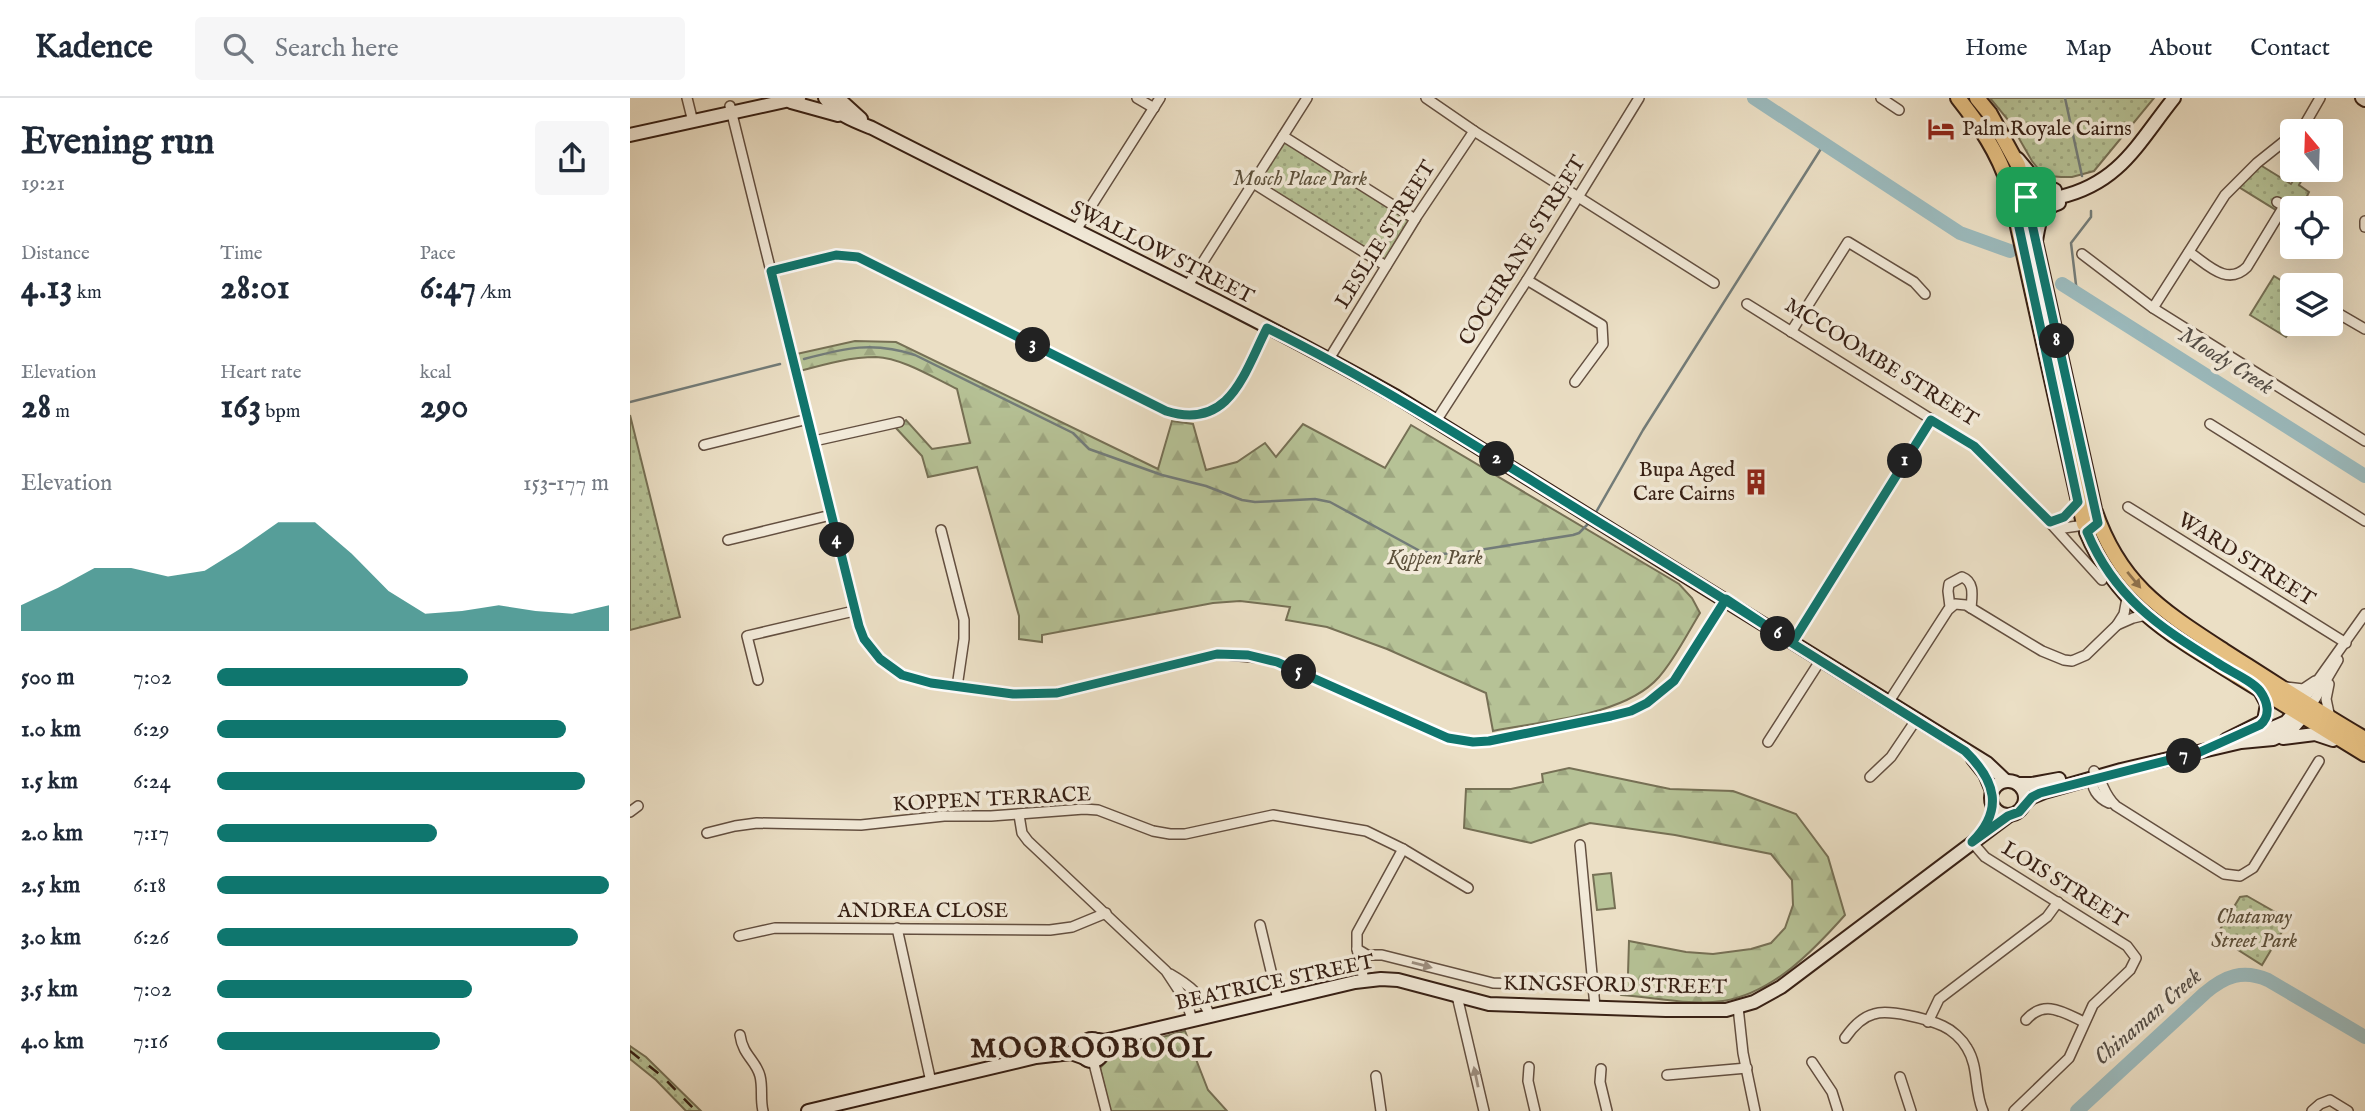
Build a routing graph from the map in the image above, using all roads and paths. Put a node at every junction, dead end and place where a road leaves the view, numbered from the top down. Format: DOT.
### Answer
graph roads {
  1 [pos="687,98"];
  2 [pos="766,98"];
  3 [pos="825,98"];
  4 [pos="838,98"];
  5 [pos="1137,98"];
  6 [pos="1160,98"];
  7 [pos="1307,98"];
  8 [pos="1426,98"];
  9 [pos="1881,98"];
  10 [pos="1958,98"];
  11 [pos="1977,98"];
  12 [pos="2175,98"];
  13 [pos="2320,98"];
  14 [pos="1636,99"];
  15 [pos="794,100"];
  16 [pos="1154,108"];
  17 [pos="849,109"];
  18 [pos="731,110"];
  19 [pos="1899,110"];
  20 [pos="692,118"];
  21 [pos="2308,119"];
  22 [pos="630,129"];
  23 [pos="1474,131"];
  24 [pos="630,135"];
  25 [pos="1283,136"];
  26 [pos="2280,145"];
  27 [pos="2013,153"];
  28 [pos="2129,154"];
  29 [pos="2113,174"];
  30 [pos="1253,183"];
  31 [pos="2055,191"];
  32 [pos="1578,198"];
  33 [pos="2022,202"];
  34 [pos="2280,213"];
  35 [pos="1415,219"];
  36 [pos="1076,230"];
  37 [pos="2035,243"];
  38 [pos="2189,252"];
  39 [pos="2082,254"];
  40 [pos="1387,266"];
  41 [pos="771,271"];
  42 [pos="1527,280"];
  43 [pos="1714,283"];
  44 [pos="1187,287"];
  45 [pos="1925,294"];
  46 [pos="1747,303"];
  47 [pos="2153,308"];
  48 [pos="2343,316"];
  49 [pos="1267,328"];
  50 [pos="2365,330"];
  51 [pos="1791,332"];
  52 [pos="1329,359"];
  53 [pos="1574,382"];
  54 [pos="808,419"];
  55 [pos="1931,420"];
  56 [pos="1436,421"];
  57 [pos="899,422"];
  58 [pos="2210,424"];
  59 [pos="814,441"];
  60 [pos="2365,441"];
  61 [pos="704,445"];
  62 [pos="2078,502"];
  63 [pos="2128,507"];
  64 [pos="831,515"];
  65 [pos="2365,521"];
  66 [pos="2053,526"];
  67 [pos="2090,526"];
  68 [pos="941,530"];
  69 [pos="2065,538"];
  70 [pos="728,540"];
  71 [pos="2102,579"];
  72 [pos="2127,598"];
  73 [pos="1726,599"];
  74 [pos="1950,607"];
  75 [pos="1972,608"];
  76 [pos="855,611"];
  77 [pos="2365,614"];
  78 [pos="2146,615"];
  79 [pos="2117,625"];
  80 [pos="1792,643"];
  81 [pos="2346,643"];
  82 [pos="1819,661"];
  83 [pos="2334,669"];
  84 [pos="2320,678"];
  85 [pos="758,680"];
  86 [pos="2263,685"];
  87 [pos="957,687"];
  88 [pos="1888,704"];
  89 [pos="2304,709"];
  90 [pos="2331,719"];
  91 [pos="1916,720"];
  92 [pos="2273,739"];
  93 [pos="2365,739"];
  94 [pos="1769,742"];
  95 [pos="2241,743"];
  96 [pos="1965,751"];
  97 [pos="2200,752"];
  98 [pos="2365,755"];
  99 [pos="2319,761"];
  100 [pos="2095,776"];
  101 [pos="1870,777"];
  102 [pos="2012,782"];
  103 [pos="1992,797"];
  104 [pos="2025,803"];
  105 [pos="1019,815"];
  106 [pos="2008,816"];
  107 [pos="707,834"];
  108 [pos="1972,842"];
  109 [pos="1580,845"];
  110 [pos="1403,849"];
  111 [pos="1468,888"];
  112 [pos="2058,902"];
  113 [pos="1106,914"];
  114 [pos="1260,925"];
  115 [pos="897,928"];
  116 [pos="739,936"];
  117 [pos="1357,949"];
  118 [pos="1166,971"];
  119 [pos="1364,980"];
  120 [pos="1593,985"];
  121 [pos="1457,996"];
  122 [pos="1278,1000"];
  123 [pos="1595,1007"];
  124 [pos="1738,1007"];
  125 [pos="1210,1016"];
  126 [pos="1192,1020"];
  127 [pos="2026,1020"];
  128 [pos="1928,1021"];
  129 [pos="2084,1022"];
  130 [pos="1140,1032"];
  131 [pos="740,1035"];
  132 [pos="1845,1038"];
  133 [pos="1098,1040"];
  134 [pos="1083,1044"];
  135 [pos="1036,1058"];
  136 [pos="1093,1058"];
  137 [pos="1812,1062"];
  138 [pos="1529,1067"];
  139 [pos="1747,1068"];
  140 [pos="1601,1069"];
  141 [pos="1667,1075"];
  142 [pos="1376,1076"];
  143 [pos="1900,1077"];
  144 [pos="931,1082"];
  145 [pos="763,1111"];
  146 [pos="808,1111"];
  147 [pos="1106,1111"];
  148 [pos="1381,1111"];
  149 [pos="1484,1111"];
  150 [pos="1535,1111"];
  151 [pos="1606,1111"];
  152 [pos="1755,1111"];
  153 [pos="1838,1111"];
  154 [pos="1911,1111"];
  155 [pos="1983,1111"];
  156 [pos="2014,1111"];
  157 [pos="2312,1111"];
  158 [pos="2348,1111"];
  1 -- 20 [label="street"];
  2 -- 18 [label="street"];
  3 -- 17 [label="street, SWALLOW STREET"];
  4 -- 17 [label="street, SWALLOW STREET"];
  5 -- 16 [label="street"];
  6 -- 16 [label="street"];
  7 -- 25 [label="street"];
  8 -- 23 [label="street"];
  9 -- 19 [label="street"];
  10 -- 33 [label="main road"];
  11 -- 27 [label="main road"];
  12 -- 28 [label="street"];
  13 -- 21 [label="street"];
  14 -- 32 [label="street, COCHRANE STREET"];
  15 -- 17 [label="street"];
  15 -- 18 [label="street"];
  16 -- 36 [label="street"];
  17 -- 36 [label="street, SWALLOW STREET"];
  18 -- 20 [label="street"];
  18 -- 41 [label="street"];
  20 -- 22 [label="street"];
  20 -- 24 [label="street"];
  23 -- 32 [label="street"];
  23 -- 35 [label="street, LESLIE STREET"];
  25 -- 30 [label="street"];
  25 -- 35 [label="street"];
  26 -- 38 [label="street"];
  27 -- 31 [label="street"];
  27 -- 33 [label="main road"];
  28 -- 29 [label="street"];
  28 -- 31 [label="street"];
  29 -- 33 [label="street"];
  29 -- 37 [label="street"];
  30 -- 40 [label="street"];
  30 -- 44 [label="street"];
  31 -- 33 [label="street"];
  32 -- 42 [label="street, COCHRANE STREET"];
  32 -- 43 [label="street"];
  33 -- 37 [label="main road"];
  33 -- 62 [label="main road"];
  34 -- 38 [label="street"];
  35 -- 40 [label="street, LESLIE STREET"];
  36 -- 44 [label="street, SWALLOW STREET"];
  37 -- 67 [label="main road"];
  38 -- 47 [label="street"];
  39 -- 47 [label="street"];
  40 -- 52 [label="street, LESLIE STREET"];
  41 -- 49 [label="street"];
  41 -- 54 [label="street"];
  42 -- 53 [label="street"];
  42 -- 56 [label="street, COCHRANE STREET"];
  44 -- 49 [label="street, SWALLOW STREET"];
  45 -- 51 [label="street"];
  46 -- 51 [label="street, MCCOOMBE STREET"];
  47 -- 60 [label="street"];
  48 -- 50 [label="street"];
  49 -- 52 [label="street, SWALLOW STREET"];
  51 -- 55 [label="street, MCCOOMBE STREET"];
  52 -- 56 [label="street, SWALLOW STREET"];
  54 -- 59 [label="street"];
  54 -- 61 [label="street"];
  55 -- 66 [label="street, MCCOOMBE STREET"];
  55 -- 80 [label="street"];
  56 -- 73 [label="street, SWALLOW STREET"];
  57 -- 59 [label="street"];
  58 -- 65 [label="street"];
  59 -- 64 [label="street"];
  62 -- 66 [label="street"];
  62 -- 67 [label="main road"];
  63 -- 81 [label="street, WARD STREET"];
  64 -- 70 [label="street"];
  64 -- 76 [label="street"];
  66 -- 67 [label="street"];
  66 -- 69 [label="street, MCCOOMBE STREET"];
  67 -- 69 [label="street"];
  67 -- 72 [label="main road"];
  67 -- 86 [label="main road, one-way"];
  68 -- 87 [label="street"];
  69 -- 71 [label="street, MCCOOMBE STREET"];
  72 -- 78 [label="main road"];
  72 -- 79 [label="street"];
  73 -- 80 [label="street, SWALLOW STREET"];
  73 -- 87 [label="street"];
  74 -- 75 [label="street"];
  74 -- 75 [label="street"];
  74 -- 88 [label="street"];
  75 -- 79 [label="street"];
  76 -- 85 [label="street"];
  76 -- 87 [label="street"];
  77 -- 81 [label="street"];
  78 -- 79 [label="street"];
  78 -- 86 [label="main road"];
  80 -- 82 [label="street, SWALLOW STREET"];
  81 -- 83 [label="street"];
  81 -- 84 [label="street"];
  82 -- 88 [label="street, SWALLOW STREET"];
  82 -- 94 [label="street"];
  83 -- 89 [label="street"];
  83 -- 90 [label="street"];
  84 -- 86 [label="street"];
  84 -- 89 [label="street"];
  86 -- 89 [label="main road"];
  86 -- 97 [label="street"];
  88 -- 91 [label="street, SWALLOW STREET"];
  89 -- 90 [label="main road"];
  89 -- 92 [label="street"];
  89 -- 95 [label="street"];
  89 -- 98 [label="main road"];
  90 -- 93 [label="main road"];
  91 -- 96 [label="street, SWALLOW STREET"];
  91 -- 101 [label="street"];
  92 -- 95 [label="street"];
  92 -- 98 [label="street"];
  95 -- 97 [label="street"];
  96 -- 102 [label="street, SWALLOW STREET"];
  96 -- 103 [label="street, SWALLOW STREET"];
  97 -- 100 [label="street"];
  99 -- 100 [label="street"];
  100 -- 102 [label="street"];
  100 -- 104 [label="street"];
  102 -- 103 [label="street"];
  102 -- 104 [label="street"];
  103 -- 106 [label="street"];
  103 -- 108 [label="street, KINGSFORD STREET"];
  104 -- 106 [label="street"];
  105 -- 107 [label="street, KOPPEN TERRACE"];
  105 -- 110 [label="street, KOPPEN TERRACE"];
  105 -- 113 [label="street"];
  106 -- 108 [label="street, KINGSFORD STREET"];
  108 -- 112 [label="street, LOIS STREET"];
  108 -- 124 [label="street, KINGSFORD STREET"];
  109 -- 120 [label="street"];
  110 -- 111 [label="street, KOPPEN TERRACE"];
  110 -- 117 [label="street"];
  112 -- 128 [label="street"];
  112 -- 129 [label="street, LOIS STREET"];
  113 -- 115 [label="street, ANDREA CLOSE"];
  113 -- 118 [label="street"];
  114 -- 122 [label="street"];
  115 -- 116 [label="street, ANDREA CLOSE"];
  115 -- 144 [label="street"];
  117 -- 119 [label="street"];
  117 -- 120 [label="street, KINGSFORD STREET, one-way"];
  118 -- 125 [label="street"];
  118 -- 126 [label="street"];
  119 -- 121 [label="street, BEATRICE STREET"];
  119 -- 122 [label="street, BEATRICE STREET"];
  120 -- 123 [label="street"];
  121 -- 123 [label="street, KINGSFORD STREET"];
  149 -- 121 [label="street, one-way"];
  122 -- 125 [label="street, BEATRICE STREET"];
  123 -- 124 [label="street, KINGSFORD STREET"];
  124 -- 139 [label="street"];
  125 -- 126 [label="street, BEATRICE STREET"];
  126 -- 130 [label="street, BEATRICE STREET"];
  127 -- 129 [label="street"];
  128 -- 132 [label="street"];
  128 -- 155 [label="street"];
  129 -- 156 [label="street"];
  130 -- 133 [label="street, BEATRICE STREET"];
  130 -- 136 [label="street, BEATRICE STREET"];
  131 -- 145 [label="street"];
  133 -- 134 [label="street"];
  133 -- 136 [label="street"];
  134 -- 135 [label="street"];
  134 -- 136 [label="street"];
  135 -- 136 [label="street"];
  135 -- 144 [label="street"];
  136 -- 147 [label="street"];
  137 -- 153 [label="street"];
  138 -- 150 [label="street"];
  139 -- 141 [label="street"];
  139 -- 152 [label="street"];
  140 -- 151 [label="street"];
  142 -- 148 [label="street"];
  143 -- 154 [label="street"];
  144 -- 146 [label="street"];
  157 -- 158 [label="street"];
}
